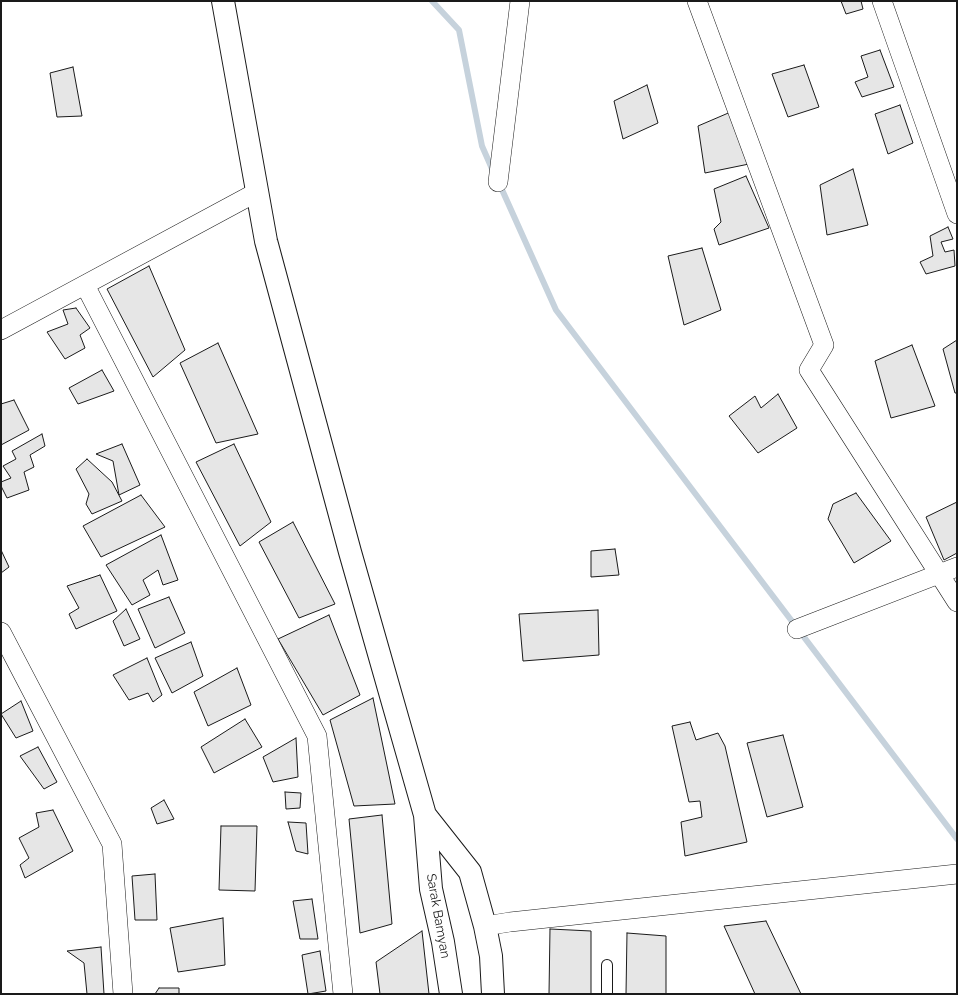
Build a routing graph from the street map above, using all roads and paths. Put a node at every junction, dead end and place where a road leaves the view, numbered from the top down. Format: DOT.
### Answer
graph roads {
  1 [pos="223,1"];
  2 [pos="520,1"];
  3 [pos="697,1"];
  4 [pos="882,1"];
  5 [pos="498,182"];
  6 [pos="257,192"];
  7 [pos="957,214"];
  8 [pos="85,285"];
  9 [pos="1,330"];
  10 [pos="957,567"];
  11 [pos="940,574"];
  12 [pos="957,602"];
  13 [pos="797,629"];
  14 [pos="1,632"];
  15 [pos="425,815"];
  16 [pos="957,874"];
  17 [pos="485,926"];
  18 [pos="607,965"];
  19 [pos="123,994"];
  20 [pos="343,994"];
  21 [pos="451,994"];
  22 [pos="493,994"];
  23 [pos="607,994"];
  1 -- 6 [label="main road"];
  2 -- 5 [label="street"];
  3 -- 11 [label="street"];
  4 -- 7 [label="street"];
  6 -- 8 [label="street"];
  6 -- 15 [label="main road"];
  8 -- 9 [label="street"];
  8 -- 20 [label="street"];
  10 -- 11 [label="street"];
  11 -- 12 [label="street"];
  11 -- 13 [label="street"];
  14 -- 19 [label="street"];
  15 -- 17 [label="main road"];
  15 -- 21 [label="main road, Sarak Bamyan"];
  16 -- 17 [label="street"];
  17 -- 22 [label="main road"];
  18 -- 23 [label="lane"];
}
